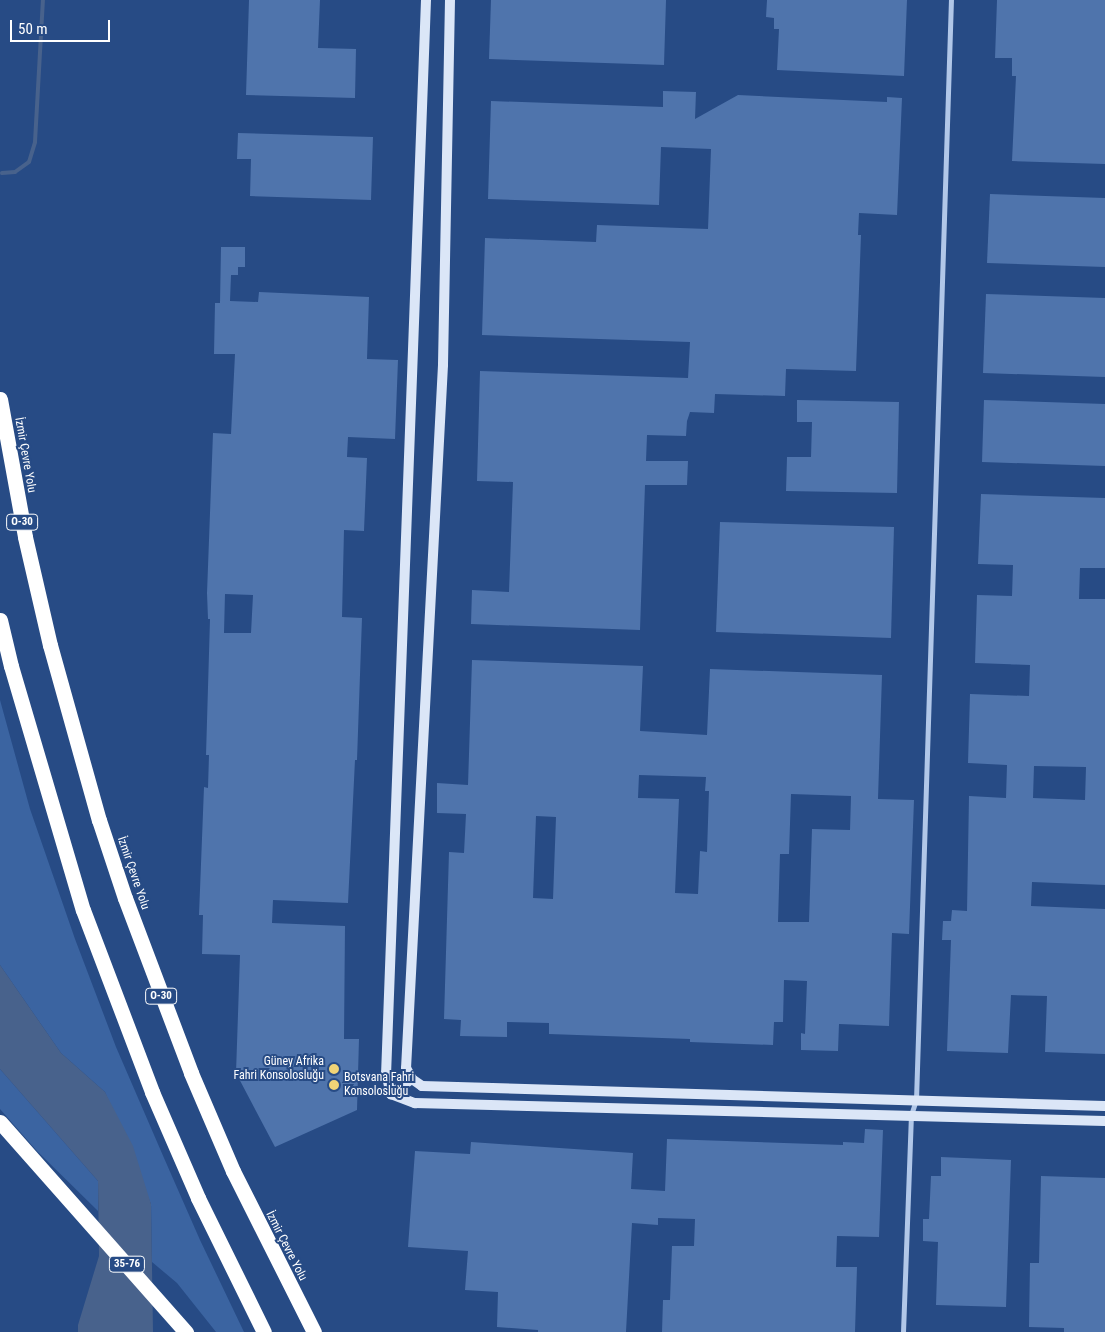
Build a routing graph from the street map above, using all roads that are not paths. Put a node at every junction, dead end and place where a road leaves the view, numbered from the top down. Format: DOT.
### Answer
graph roads {
  1 [pos="426,0"];
  2 [pos="450,0"];
  3 [pos="951,0"];
  4 [pos="0,399"];
  5 [pos="0,620"];
  6 [pos="412,1080"];
  7 [pos="391,1094"];
  8 [pos="916,1100"];
  9 [pos="1105,1106"];
  10 [pos="911,1115"];
  11 [pos="1105,1121"];
  12 [pos="0,1122"];
  13 [pos="186,1332"];
  14 [pos="264,1332"];
  15 [pos="314,1332"];
  16 [pos="903,1332"];
  1 -- 7 [label="street"];
  2 -- 6 [label="street"];
  3 -- 8 [label="street"];
  4 -- 15 [label="highway, İzmir Çevre Yolu / O-30"];
  5 -- 14 [label="highway"];
  6 -- 7 [label="street"];
  6 -- 8 [label="street"];
  7 -- 10 [label="street"];
  8 -- 9 [label="street"];
  8 -- 10 [label="street"];
  10 -- 11 [label="street"];
  10 -- 16 [label="street"];
  12 -- 13 [label="highway, 35-76"];
}
